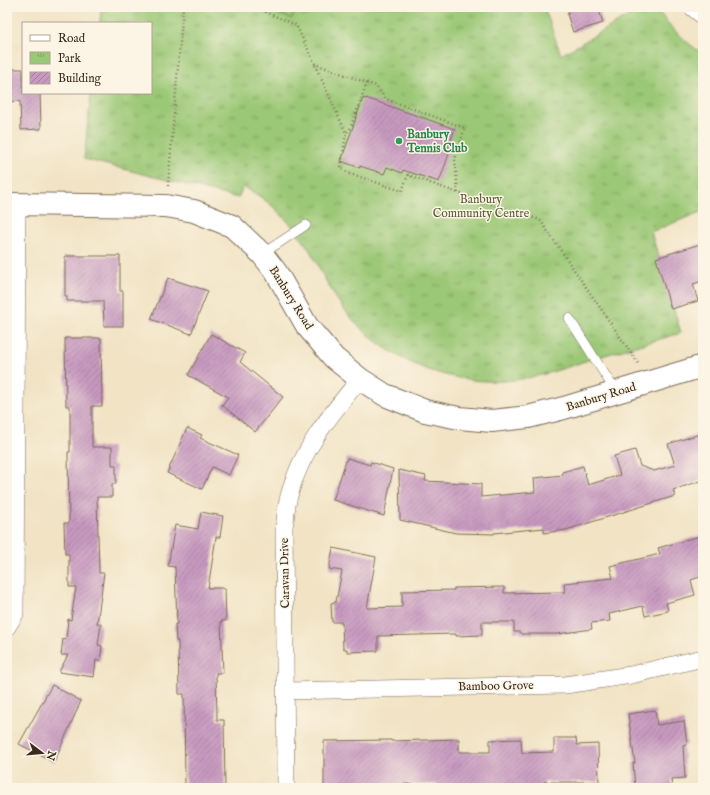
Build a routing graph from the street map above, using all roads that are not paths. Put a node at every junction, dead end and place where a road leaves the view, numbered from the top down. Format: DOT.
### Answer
graph roads {
  1 [pos="692,7"];
  2 [pos="703,16"];
  3 [pos="12,204"];
  4 [pos="306,225"];
  5 [pos="262,254"];
  6 [pos="569,318"];
  7 [pos="703,366"];
  8 [pos="360,379"];
  9 [pos="616,392"];
  10 [pos="7,627"];
  11 [pos="703,658"];
  12 [pos="286,690"];
  13 [pos="286,788"];
  1 -- 2 [label="street"];
  3 -- 5 [label="street, Banbury Road"];
  3 -- 10 [label="street"];
  4 -- 5 [label="lane"];
  5 -- 8 [label="street, Banbury Road"];
  6 -- 9 [label="lane"];
  7 -- 9 [label="street, Banbury Road"];
  8 -- 9 [label="street, Banbury Road"];
  8 -- 12 [label="street, Caravan Drive"];
  11 -- 12 [label="street, Bamboo Grove"];
  12 -- 13 [label="street, Caravan Drive"];
}
